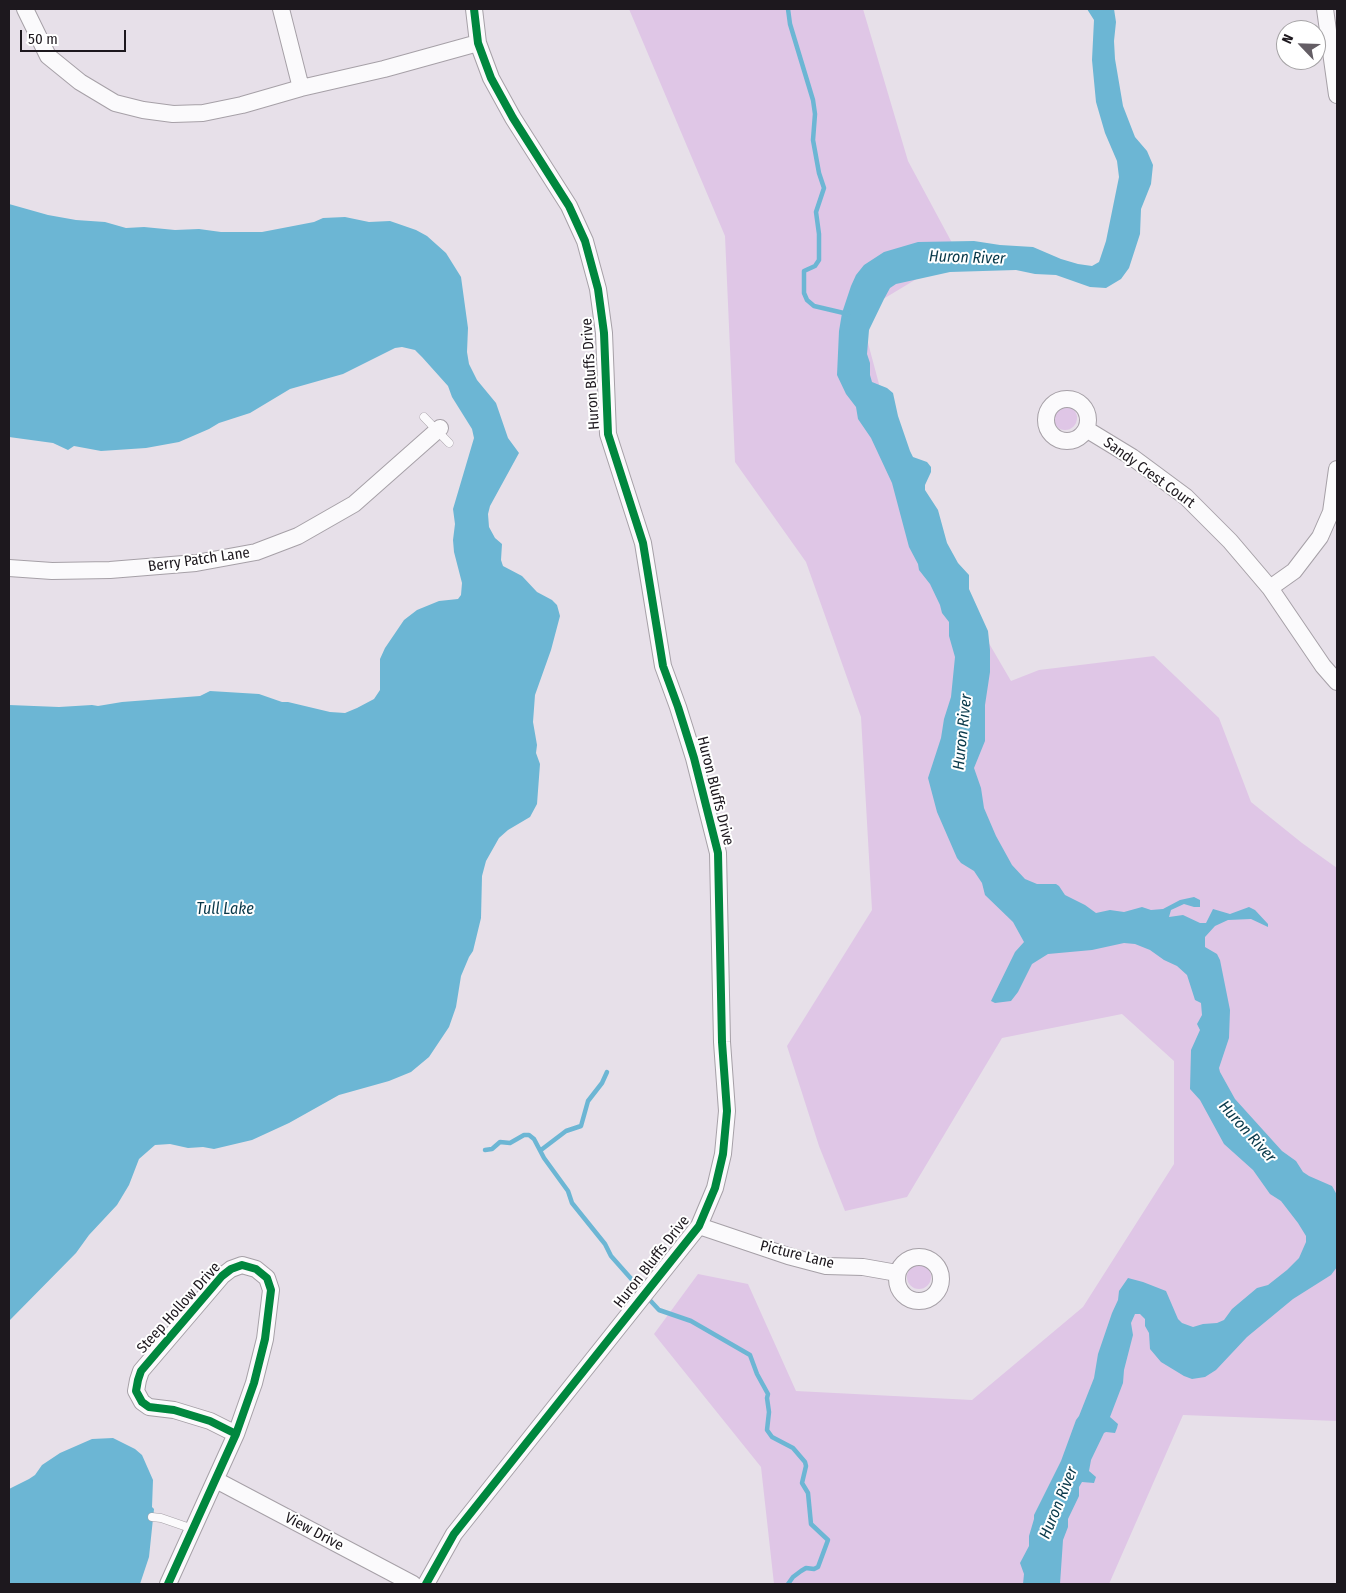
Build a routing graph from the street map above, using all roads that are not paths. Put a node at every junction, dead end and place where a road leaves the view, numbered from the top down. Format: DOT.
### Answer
graph roads {
  1 [pos="25,9"];
  2 [pos="281,9"];
  3 [pos="474,9"];
  4 [pos="1325,9"];
  5 [pos="478,43"];
  6 [pos="301,88"];
  7 [pos="1337,95"];
  8 [pos="424,417"];
  9 [pos="438,429"];
  10 [pos="1086,429"];
  11 [pos="449,443"];
  12 [pos="1337,469"];
  13 [pos="9,568"];
  14 [pos="1270,588"];
  15 [pos="1337,682"];
  16 [pos="699,1226"];
  17 [pos="897,1274"];
  18 [pos="236,1434"];
  19 [pos="216,1480"];
  20 [pos="152,1517"];
  21 [pos="193,1529"];
  22 [pos="168,1584"];
  23 [pos="413,1584"];
  24 [pos="426,1584"];
  1 -- 6 [label="street"];
  2 -- 6 [label="street"];
  3 -- 5 [label="street, Huron Bluffs Drive"];
  4 -- 7 [label="street"];
  5 -- 6 [label="street"];
  5 -- 16 [label="street, Huron Bluffs Drive"];
  8 -- 9 [label="lane"];
  9 -- 11 [label="lane"];
  9 -- 13 [label="street, Berry Patch Lane"];
  10 -- 14 [label="street, Sandy Crest Court"];
  12 -- 14 [label="street"];
  14 -- 15 [label="street, Sandy Crest Court"];
  16 -- 17 [label="street, Picture Lane"];
  16 -- 24 [label="street, Huron Bluffs Drive"];
  18 -- 18 [label="street, Steep Hollow Drive"];
  18 -- 19 [label="street, Steep Hollow Drive"];
  19 -- 21 [label="street, Steep Hollow Drive"];
  19 -- 23 [label="street, View Drive"];
  20 -- 21 [label="lane"];
  21 -- 22 [label="street, Steep Hollow Drive"];
}
